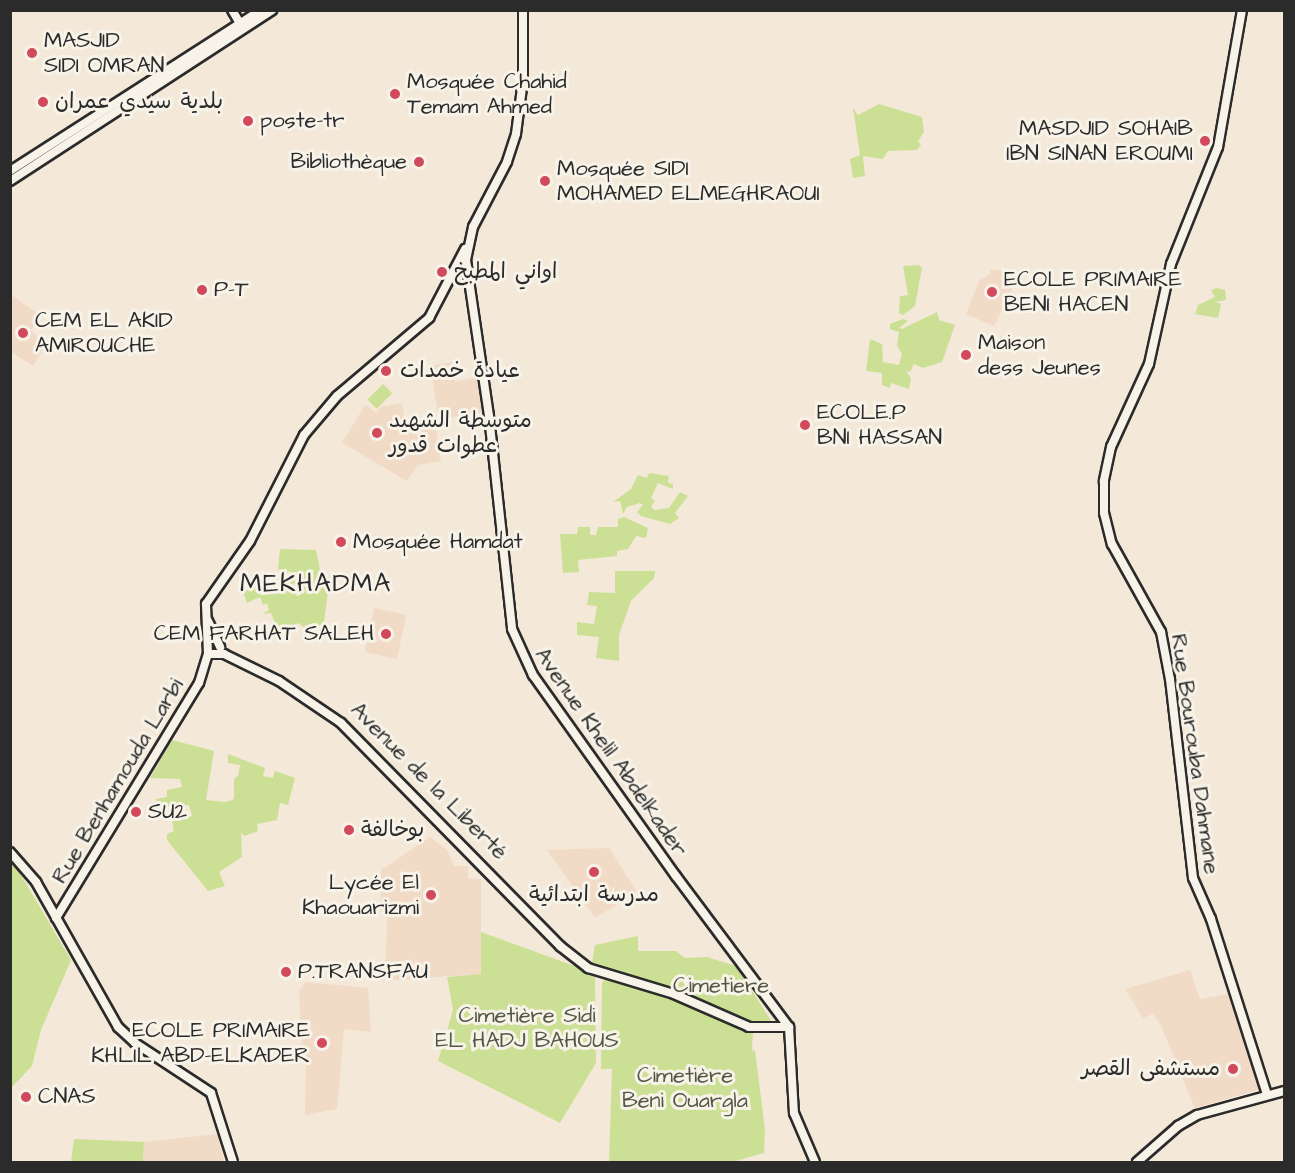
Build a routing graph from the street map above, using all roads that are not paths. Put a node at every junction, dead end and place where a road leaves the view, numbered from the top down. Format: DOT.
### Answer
graph roads {
  1 [pos="232,10"];
  2 [pos="261,10"];
  3 [pos="272,10"];
  4 [pos="524,10"];
  5 [pos="1242,10"];
  6 [pos="241,26"];
  7 [pos="15,172"];
  8 [pos="10,181"];
  9 [pos="466,248"];
  10 [pos="207,618"];
  11 [pos="208,641"];
  12 [pos="220,647"];
  13 [pos="208,654"];
  14 [pos="10,852"];
  15 [pos="56,918"];
  16 [pos="603,974"];
  17 [pos="789,1028"];
  18 [pos="1284,1091"];
  19 [pos="1267,1095"];
  20 [pos="233,1162"];
  21 [pos="816,1162"];
  22 [pos="1137,1162"];
  1 -- 6 [label="street"];
  2 -- 6 [label="street"];
  3 -- 6 [label="street"];
  4 -- 9 [label="street"];
  5 -- 19 [label="street, Rue Bourouba Dahmane"];
  6 -- 7 [label="street"];
  7 -- 8 [label="street"];
  9 -- 10 [label="street, Rue Benhamouda Larbi"];
  9 -- 17 [label="street, Avenue Khelil Abdelkader"];
  10 -- 11 [label="street, Rue Benhamouda Larbi"];
  10 -- 12 [label="street"];
  11 -- 12 [label="street, Avenue de la Liberté"];
  11 -- 13 [label="street, Rue Benhamouda Larbi"];
  12 -- 16 [label="street, Avenue de la Liberté"];
  13 -- 15 [label="street, Rue Benhamouda Larbi"];
  13 -- 16 [label="street, Avenue de la Liberté"];
  14 -- 15 [label="street"];
  15 -- 20 [label="street"];
  16 -- 17 [label="street, Avenue de la Liberté"];
  17 -- 21 [label="street"];
  18 -- 19 [label="street"];
  19 -- 22 [label="street"];
}
